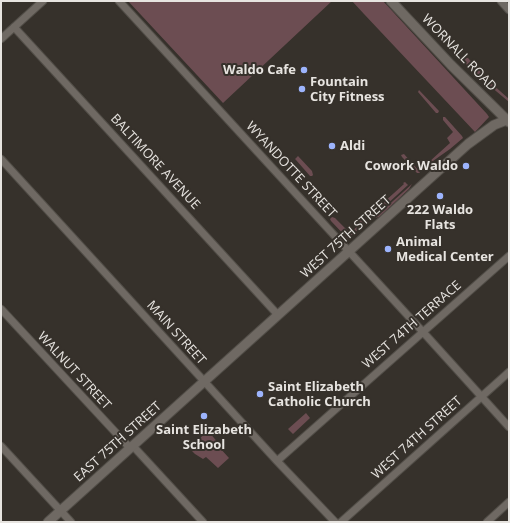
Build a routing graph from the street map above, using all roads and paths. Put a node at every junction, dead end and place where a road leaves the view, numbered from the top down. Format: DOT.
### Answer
graph roads {
  1 [pos="43,1"];
  2 [pos="118,1"];
  3 [pos="391,1"];
  4 [pos="501,1"];
  5 [pos="509,10"];
  6 [pos="14,27"];
  7 [pos="1,39"];
  8 [pos="508,120"];
  9 [pos="1,158"];
  10 [pos="349,251"];
  11 [pos="509,256"];
  12 [pos="1,309"];
  13 [pos="278,315"];
  14 [pos="424,332"];
  15 [pos="509,372"];
  16 [pos="204,381"];
  17 [pos="482,396"];
  18 [pos="509,427"];
  19 [pos="1,446"];
  20 [pos="132,447"];
  21 [pos="277,461"];
  22 [pos="509,502"];
  23 [pos="61,510"];
  24 [pos="48,522"];
  25 [pos="71,522"];
  26 [pos="203,522"];
  27 [pos="335,522"];
  28 [pos="341,522"];
  29 [pos="487,522"];
  1 -- 6 [label="street"];
  2 -- 10 [label="street, WYANDOTTE STREET"];
  3 -- 8 [label="main road, WORNALL ROAD"];
  4 -- 5 [label="street"];
  6 -- 7 [label="street"];
  6 -- 13 [label="street, BALTIMORE AVENUE"];
  8 -- 10 [label="main road, WEST 75TH STREET"];
  9 -- 16 [label="street, MAIN STREET"];
  10 -- 13 [label="main road, WEST 75TH STREET"];
  10 -- 14 [label="street, WYANDOTTE STREET"];
  11 -- 14 [label="street, WEST 74TH TERRACE"];
  12 -- 20 [label="street, WALNUT STREET"];
  13 -- 16 [label="main road, WEST 75TH STREET"];
  14 -- 17 [label="street, WYANDOTTE STREET"];
  14 -- 21 [label="street, WEST 74TH TERRACE"];
  15 -- 17 [label="street, WEST 74TH STREET"];
  16 -- 20 [label="main road, EAST 75TH STREET"];
  16 -- 21 [label="street, MAIN STREET"];
  17 -- 18 [label="street, WYANDOTTE STREET"];
  17 -- 28 [label="street, WEST 74TH STREET"];
  19 -- 23 [label="street"];
  20 -- 23 [label="main road, EAST 75TH STREET"];
  20 -- 26 [label="street, WALNUT STREET"];
  21 -- 27 [label="street, MAIN STREET"];
  22 -- 29 [label="street"];
  23 -- 24 [label="main road, EAST 75TH STREET"];
  23 -- 25 [label="street"];
}
